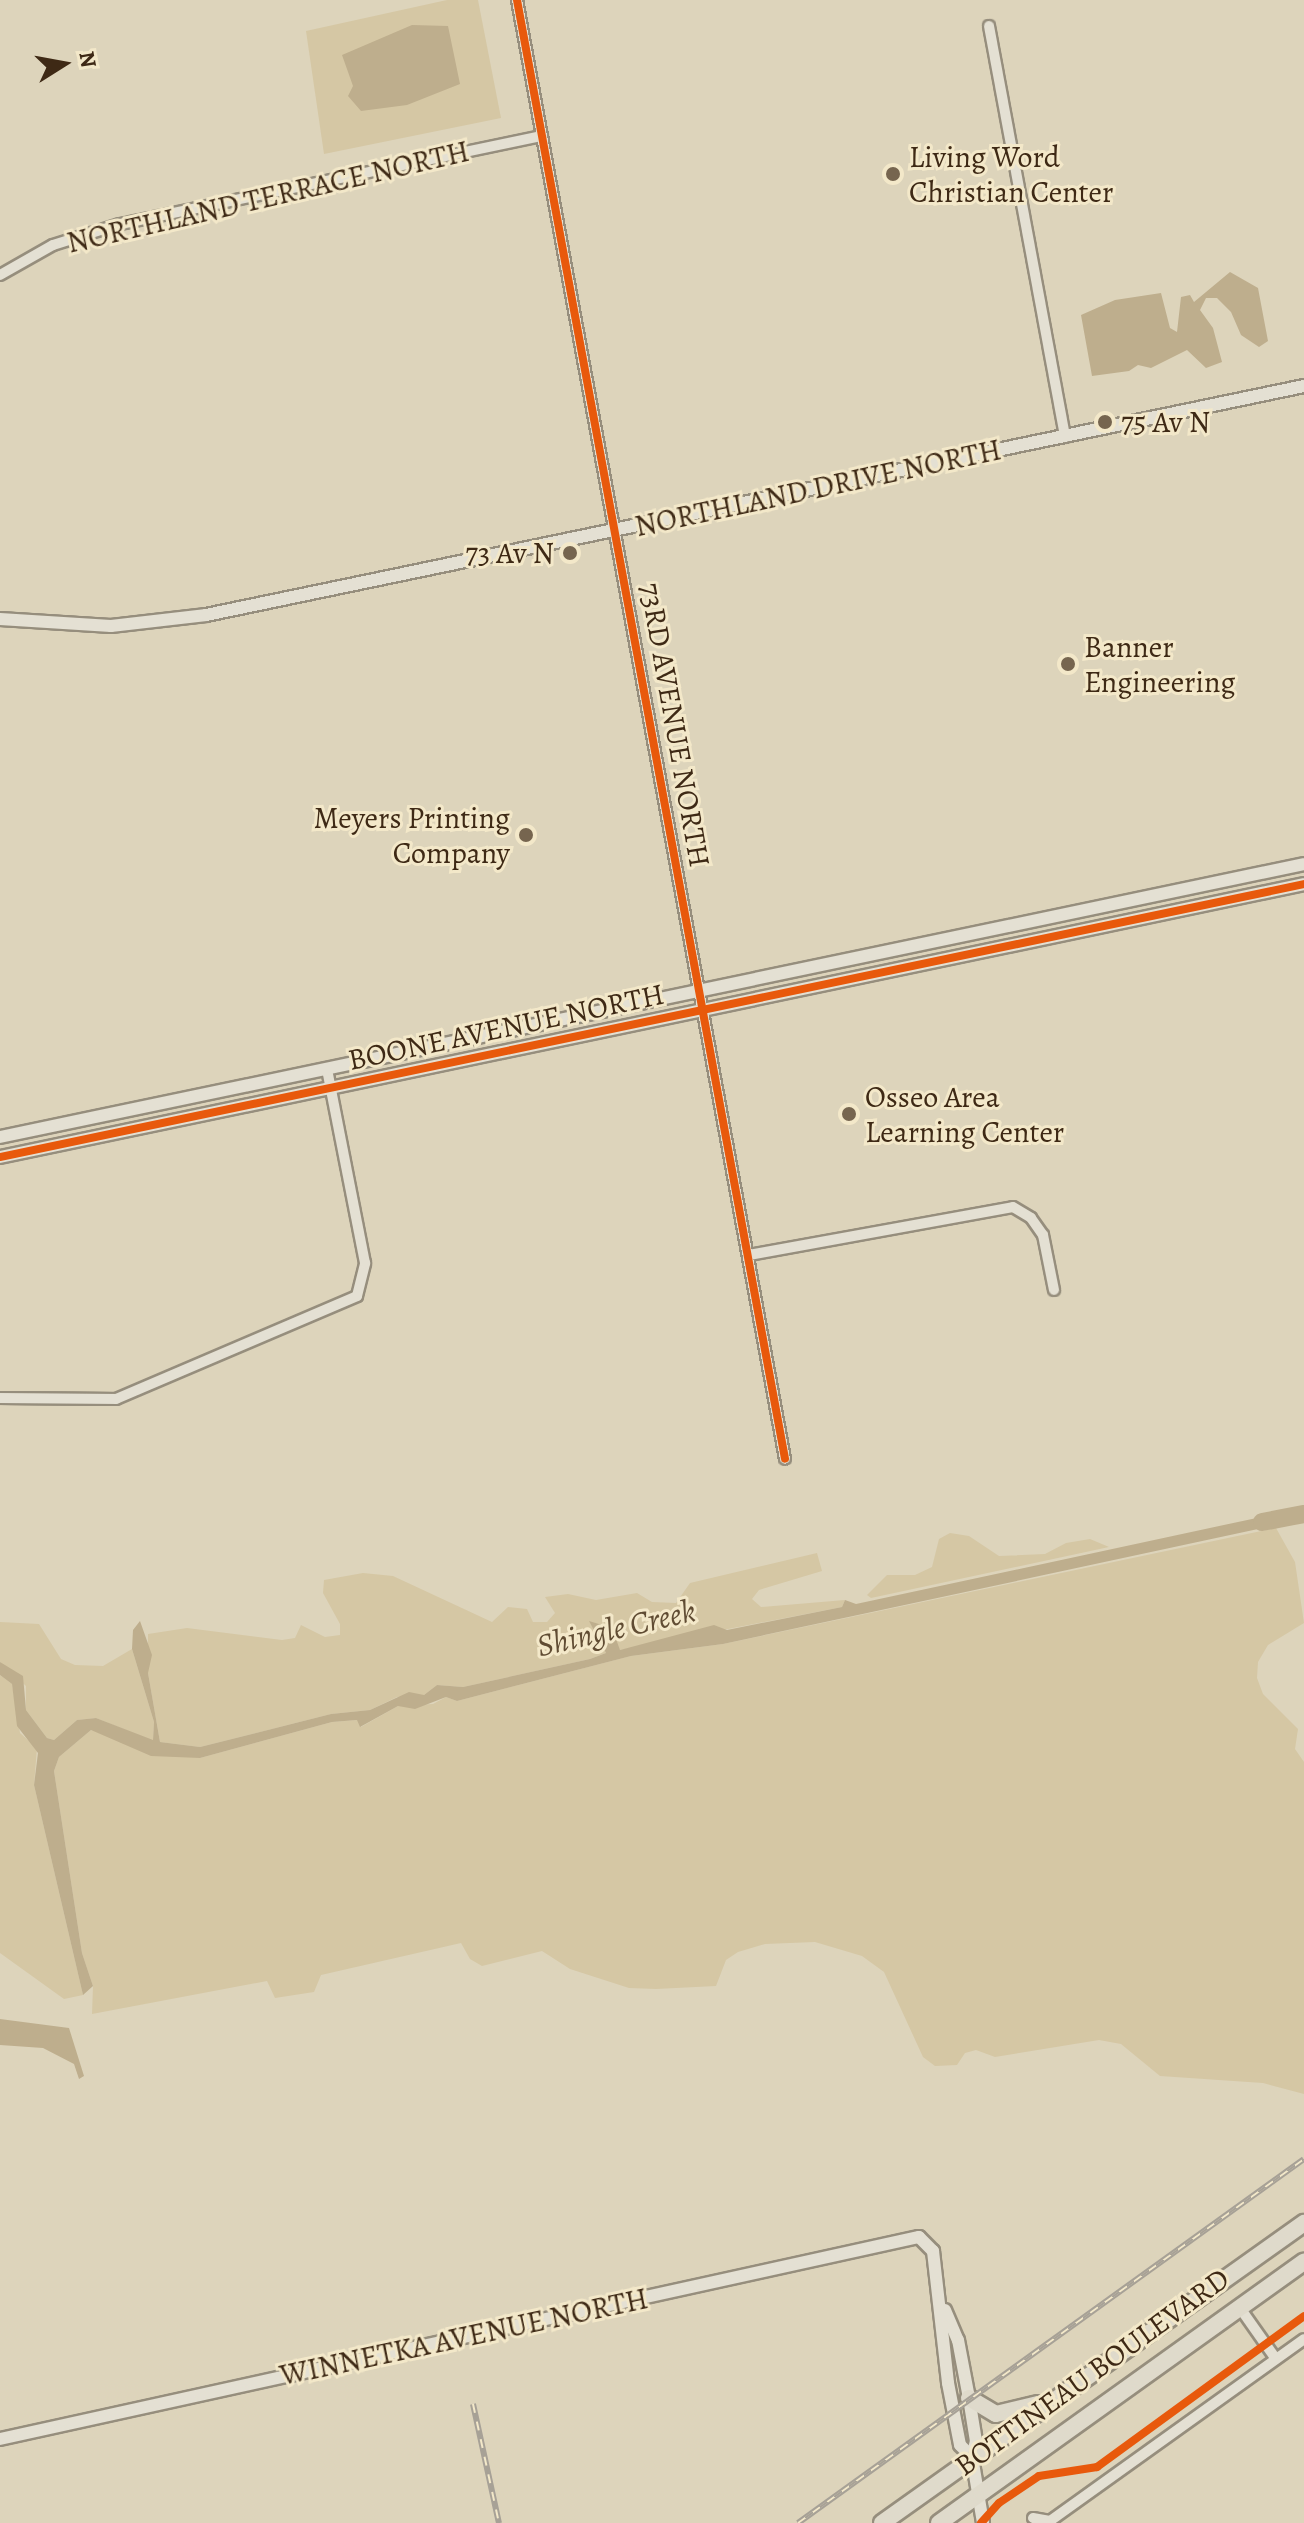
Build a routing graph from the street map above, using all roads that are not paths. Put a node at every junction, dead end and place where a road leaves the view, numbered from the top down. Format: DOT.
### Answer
graph roads {
  1 [pos="517,0"];
  2 [pos="989,26"];
  3 [pos="542,136"];
  4 [pos="0,275"];
  5 [pos="1304,386"];
  6 [pos="1065,437"];
  7 [pos="615,531"];
  8 [pos="0,619"];
  9 [pos="1304,864"];
  10 [pos="1304,884"];
  11 [pos="700,991"];
  12 [pos="703,1010"];
  13 [pos="327,1069"];
  14 [pos="331,1088"];
  15 [pos="0,1137"];
  16 [pos="0,1157"];
  17 [pos="749,1255"];
  18 [pos="1054,1290"];
  19 [pos="0,1398"];
  20 [pos="785,1459"];
  21 [pos="1304,2223"];
  22 [pos="1304,2262"];
  23 [pos="942,2304"];
  24 [pos="1240,2308"];
  25 [pos="1304,2339"];
  26 [pos="1276,2359"];
  27 [pos="1054,2397"];
  28 [pos="969,2398"];
  29 [pos="0,2439"];
  30 [pos="972,2457"];
  31 [pos="979,2494"];
  32 [pos="1033,2518"];
  33 [pos="882,2523"];
  34 [pos="939,2523"];
  35 [pos="983,2523"];
  1 -- 3 [label="street, 73RD AVENUE NORTH"];
  2 -- 6 [label="street"];
  3 -- 4 [label="street, NORTHLAND TERRACE NORTH"];
  3 -- 7 [label="street, 73RD AVENUE NORTH"];
  5 -- 6 [label="street, NORTHLAND DRIVE NORTH"];
  6 -- 7 [label="street, NORTHLAND DRIVE NORTH"];
  7 -- 8 [label="street, NORTHLAND DRIVE NORTH"];
  7 -- 11 [label="street, 73RD AVENUE NORTH"];
  9 -- 11 [label="street, BOONE AVENUE NORTH"];
  10 -- 12 [label="street, BOONE AVENUE NORTH"];
  11 -- 12 [label="street, 73RD AVENUE NORTH"];
  11 -- 13 [label="street, BOONE AVENUE NORTH"];
  12 -- 14 [label="street, BOONE AVENUE NORTH"];
  12 -- 17 [label="street, 73RD AVENUE NORTH"];
  13 -- 14 [label="street"];
  13 -- 15 [label="street, BOONE AVENUE NORTH"];
  14 -- 16 [label="street, BOONE AVENUE NORTH"];
  14 -- 19 [label="street"];
  17 -- 18 [label="street"];
  17 -- 20 [label="street, 73RD AVENUE NORTH"];
  21 -- 27 [label="highway, BOTTINEAU BOULEVARD"];
  22 -- 24 [label="highway, BOTTINEAU BOULEVARD"];
  23 -- 28 [label="street"];
  23 -- 29 [label="street, WINNETKA AVENUE NORTH"];
  23 -- 30 [label="street"];
  24 -- 26 [label="street"];
  24 -- 31 [label="highway, BOTTINEAU BOULEVARD"];
  25 -- 26 [label="street"];
  26 -- 32 [label="street"];
  27 -- 28 [label="highway"];
  27 -- 30 [label="highway, BOTTINEAU BOULEVARD"];
  28 -- 30 [label="street"];
  30 -- 31 [label="street"];
  30 -- 33 [label="highway, BOTTINEAU BOULEVARD"];
  31 -- 34 [label="highway, BOTTINEAU BOULEVARD"];
  31 -- 35 [label="street"];
}
